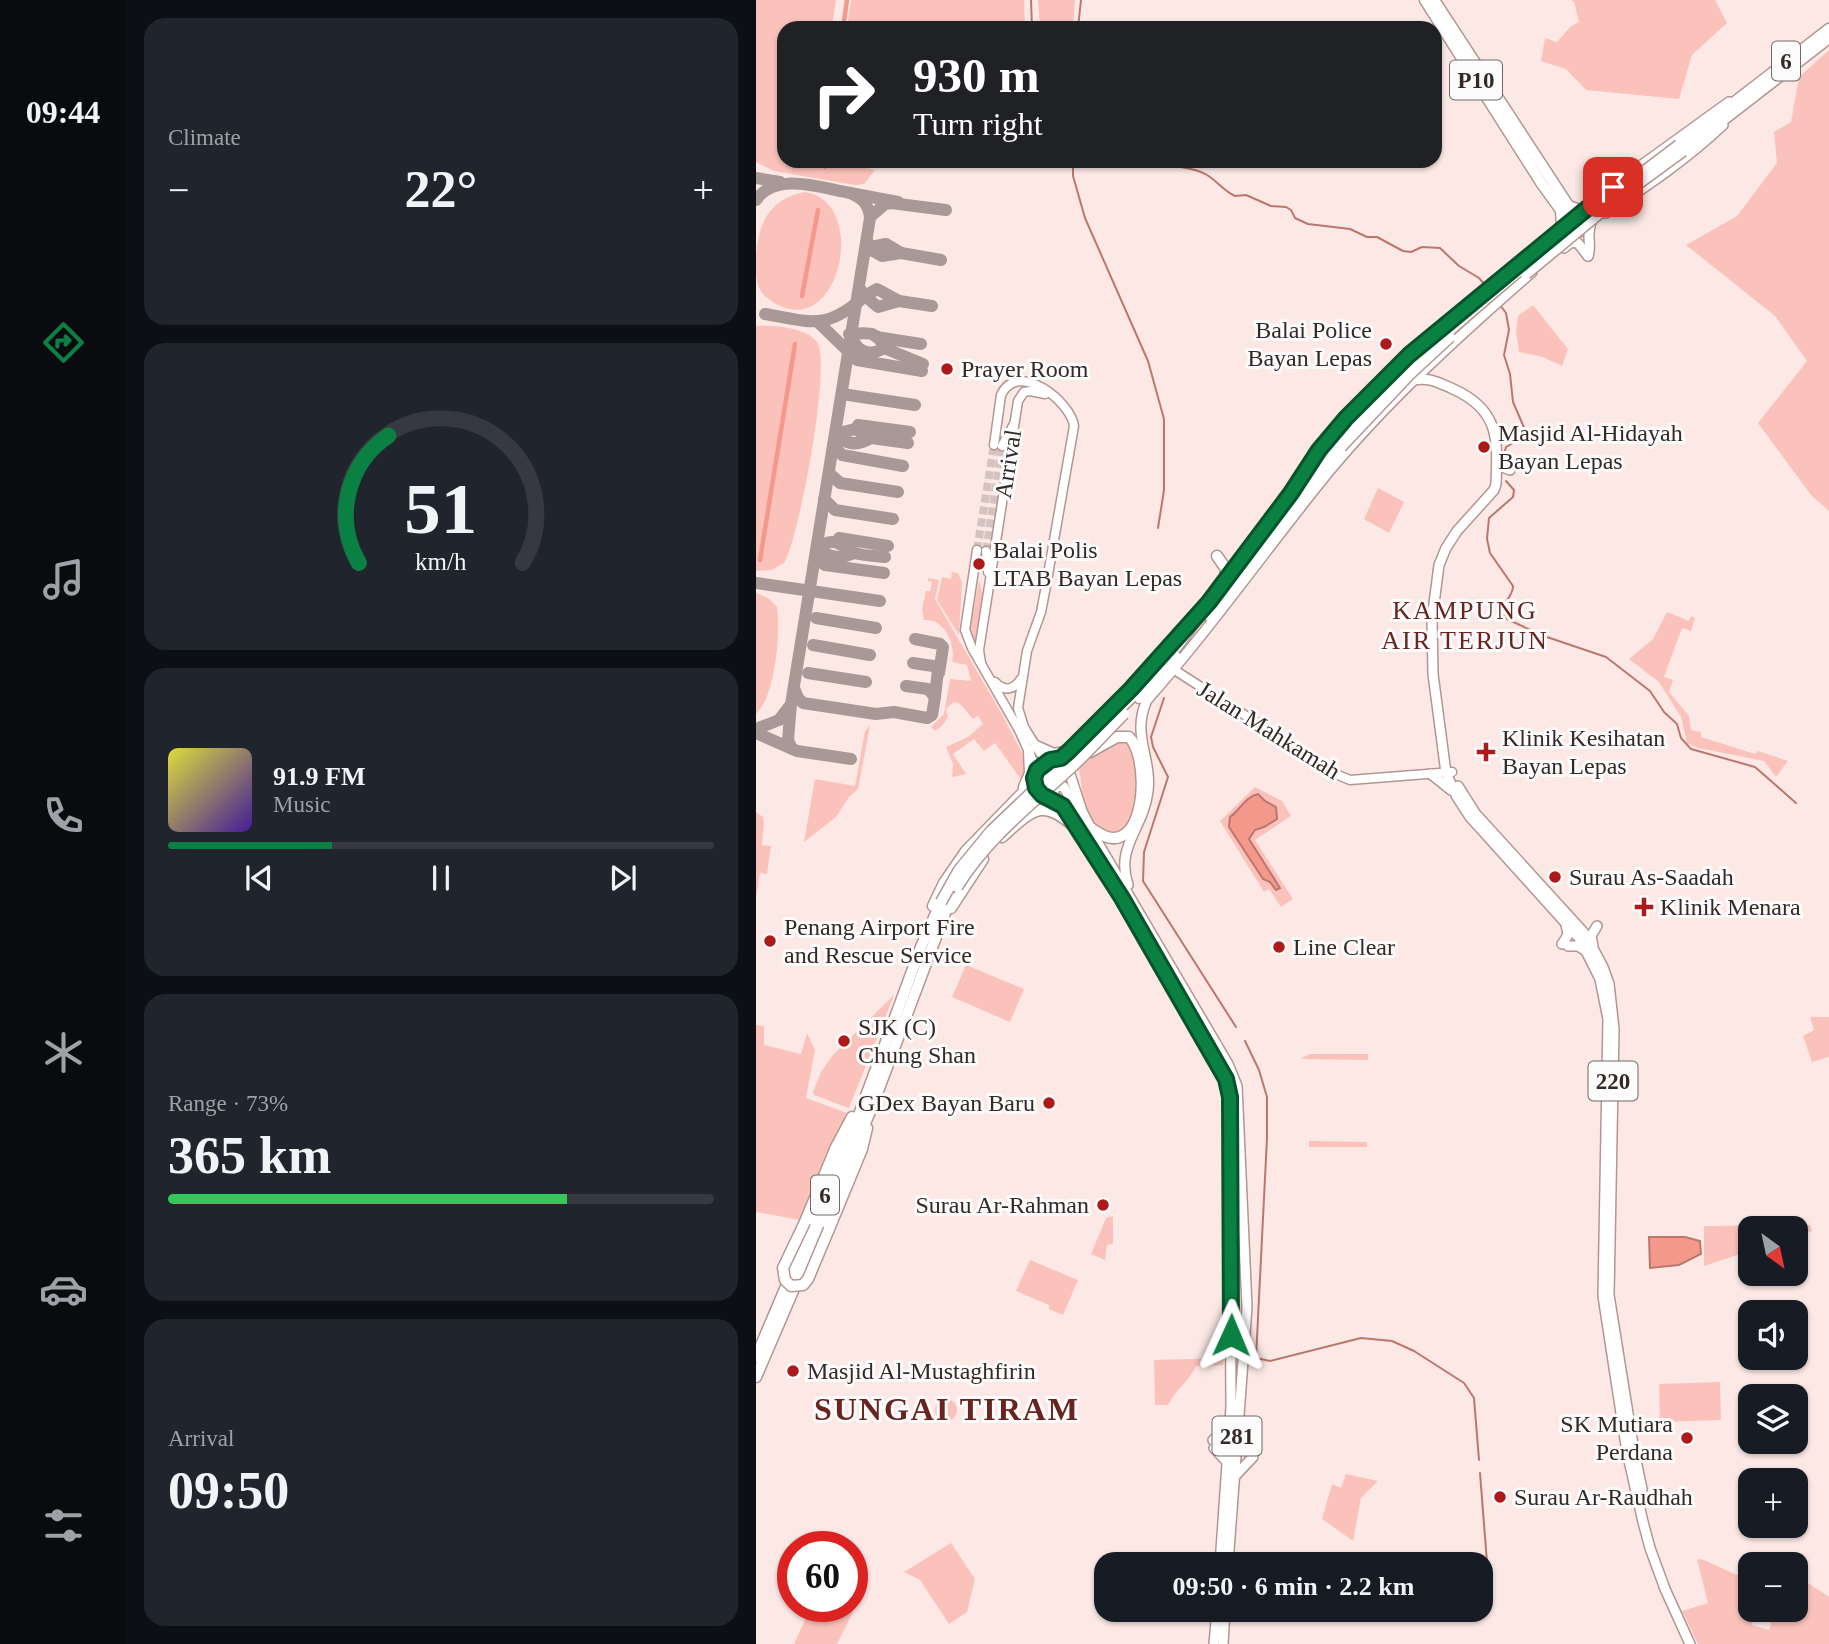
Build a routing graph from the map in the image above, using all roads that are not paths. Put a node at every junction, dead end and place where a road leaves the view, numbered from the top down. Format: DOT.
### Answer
graph roads {
  1 [pos="1425,0"];
  2 [pos="1434,0"];
  3 [pos="1438,21"];
  4 [pos="1442,27"];
  5 [pos="1829,29"];
  6 [pos="1829,38"];
  7 [pos="1745,98"];
  8 [pos="1613,187"];
  9 [pos="1627,199"];
  10 [pos="1592,206"];
  11 [pos="1564,208"];
  12 [pos="1591,223"];
  13 [pos="1577,225"];
  14 [pos="1555,236"];
  15 [pos="1534,271"];
  16 [pos="1455,317"];
  17 [pos="1466,331"];
  18 [pos="1432,362"];
  19 [pos="1431,379"];
  20 [pos="1413,380"];
  21 [pos="1051,396"];
  22 [pos="1015,423"];
  23 [pos="1340,459"];
  24 [pos="1497,464"];
  25 [pos="1510,470"];
  26 [pos="1295,497"];
  27 [pos="1238,562"];
  28 [pos="1225,580"];
  29 [pos="990,582"];
  30 [pos="1209,602"];
  31 [pos="977,651"];
  32 [pos="1173,669"];
  33 [pos="986,673"];
  34 [pos="1022,677"];
  35 [pos="1134,699"];
  36 [pos="1032,748"];
  37 [pos="1069,751"];
  38 [pos="1053,760"];
  39 [pos="1074,765"];
  40 [pos="1449,772"];
  41 [pos="1431,774"];
  42 [pos="1036,775"];
  43 [pos="1457,797"];
  44 [pos="1056,801"];
  45 [pos="1011,804"];
  46 [pos="1091,828"];
  47 [pos="1079,831"];
  48 [pos="1098,843"];
  49 [pos="1136,906"];
  50 [pos="1570,922"];
  51 [pos="932,944"];
  52 [pos="921,947"];
  53 [pos="1590,950"];
  54 [pos="866,1093"];
  55 [pos="872,1107"];
  56 [pos="1231,1280"];
  57 [pos="1246,1280"];
  58 [pos="1232,1307"];
  59 [pos="1247,1307"];
  60 [pos="756,1357"];
  61 [pos="756,1377"];
  62 [pos="1234,1427"];
  63 [pos="1227,1462"];
  64 [pos="1234,1477"];
  65 [pos="1221,1552"];
  66 [pos="1229,1552"];
  67 [pos="1216,1622"];
  68 [pos="1224,1622"];
  69 [pos="1214,1644"];
  70 [pos="1223,1644"];
  71 [pos="1690,1644"];
  1 -- 3 [label="highway, P10"];
  2 -- 11 [label="highway, P10"];
  4 -- 11 [label="highway, P10"];
  5 -- 7 [label="highway, 6"];
  6 -- 7 [label="highway, 6"];
  7 -- 8 [label="main road"];
  7 -- 9 [label="main road"];
  7 -- 13 [label="highway, 6, bridge"];
  8 -- 9 [label="main road"];
  8 -- 10 [label="main road"];
  9 -- 12 [label="main road"];
  10 -- 11 [label="highway"];
  10 -- 13 [label="main road"];
  11 -- 13 [label="highway, P10"];
  11 -- 14 [label="highway"];
  12 -- 13 [label="main road"];
  12 -- 15 [label="main road"];
  13 -- 14 [label="main road"];
  13 -- 15 [label="main road"];
  13 -- 26 [label="highway, 6, bridge"];
  14 -- 16 [label="main road"];
  15 -- 17 [label="main road"];
  16 -- 17 [label="main road"];
  16 -- 26 [label="main road"];
  17 -- 18 [label="main road"];
  18 -- 19 [label="main road"];
  18 -- 20 [label="main road"];
  19 -- 20 [label="main road, 220"];
  19 -- 24 [label="main road, 220"];
  20 -- 23 [label="main road"];
  21 -- 22 [label="street, Arrival"];
  21 -- 22 [label="street"];
  21 -- 34 [label="street"];
  22 -- 29 [label="street, Arrival"];
  23 -- 26 [label="highway"];
  23 -- 32 [label="main road"];
  24 -- 25 [label="main road"];
  24 -- 40 [label="main road, 220"];
  26 -- 27 [label="highway, 6"];
  26 -- 35 [label="highway, 6"];
  27 -- 28 [label="highway, 6"];
  27 -- 28 [label="highway"];
  28 -- 30 [label="highway, 6"];
  29 -- 31 [label="street, Arrival"];
  29 -- 31 [label="street, Arrival"];
  30 -- 35 [label="highway, 6"];
  30 -- 37 [label="highway"];
  31 -- 33 [label="street"];
  32 -- 41 [label="street, Jalan Mahkamah"];
  32 -- 49 [label="main road"];
  33 -- 34 [label="street"];
  33 -- 36 [label="street"];
  34 -- 36 [label="street"];
  35 -- 39 [label="highway, 6, bridge"];
  35 -- 52 [label="highway, 6, bridge"];
  36 -- 37 [label="highway"];
  36 -- 38 [label="street"];
  36 -- 42 [label="street"];
  36 -- 45 [label="highway"];
  37 -- 38 [label="highway"];
  38 -- 42 [label="main road"];
  38 -- 46 [label="main road, 281"];
  39 -- 46 [label="highway, bridge"];
  39 -- 51 [label="highway, 6, bridge"];
  40 -- 41 [label="street, Jalan Mahkamah"];
  40 -- 43 [label="main road, 220"];
  40 -- 50 [label="main road, 220"];
  41 -- 43 [label="main road"];
  42 -- 44 [label="main road, 281"];
  42 -- 45 [label="highway"];
  43 -- 50 [label="main road, 220"];
  44 -- 47 [label="main road, 281"];
  44 -- 48 [label="main road"];
  45 -- 52 [label="highway"];
  46 -- 48 [label="main road, 281"];
  47 -- 51 [label="highway"];
  47 -- 56 [label="main road, 281"];
  48 -- 49 [label="main road, 281"];
  49 -- 57 [label="main road, 281"];
  50 -- 53 [label="main road, 220"];
  50 -- 53 [label="main road"];
  50 -- 53 [label="main road"];
  51 -- 55 [label="highway, 6"];
  52 -- 54 [label="highway, 6"];
  53 -- 71 [label="main road, 220"];
  54 -- 55 [label="highway, bridge"];
  54 -- 60 [label="highway, 6"];
  55 -- 61 [label="highway, 6"];
  56 -- 57 [label="main road"];
  56 -- 58 [label="main road, 281"];
  57 -- 59 [label="main road, 281"];
  58 -- 59 [label="main road"];
  58 -- 62 [label="main road, 281"];
  59 -- 62 [label="main road, 281"];
  62 -- 63 [label="main road, 281"];
  62 -- 63 [label="main road"];
  62 -- 64 [label="main road, 281"];
  62 -- 64 [label="main road"];
  63 -- 65 [label="main road, 281"];
  64 -- 66 [label="main road, 281"];
  67 -- 69 [label="main road"];
  68 -- 70 [label="main road"];
}
